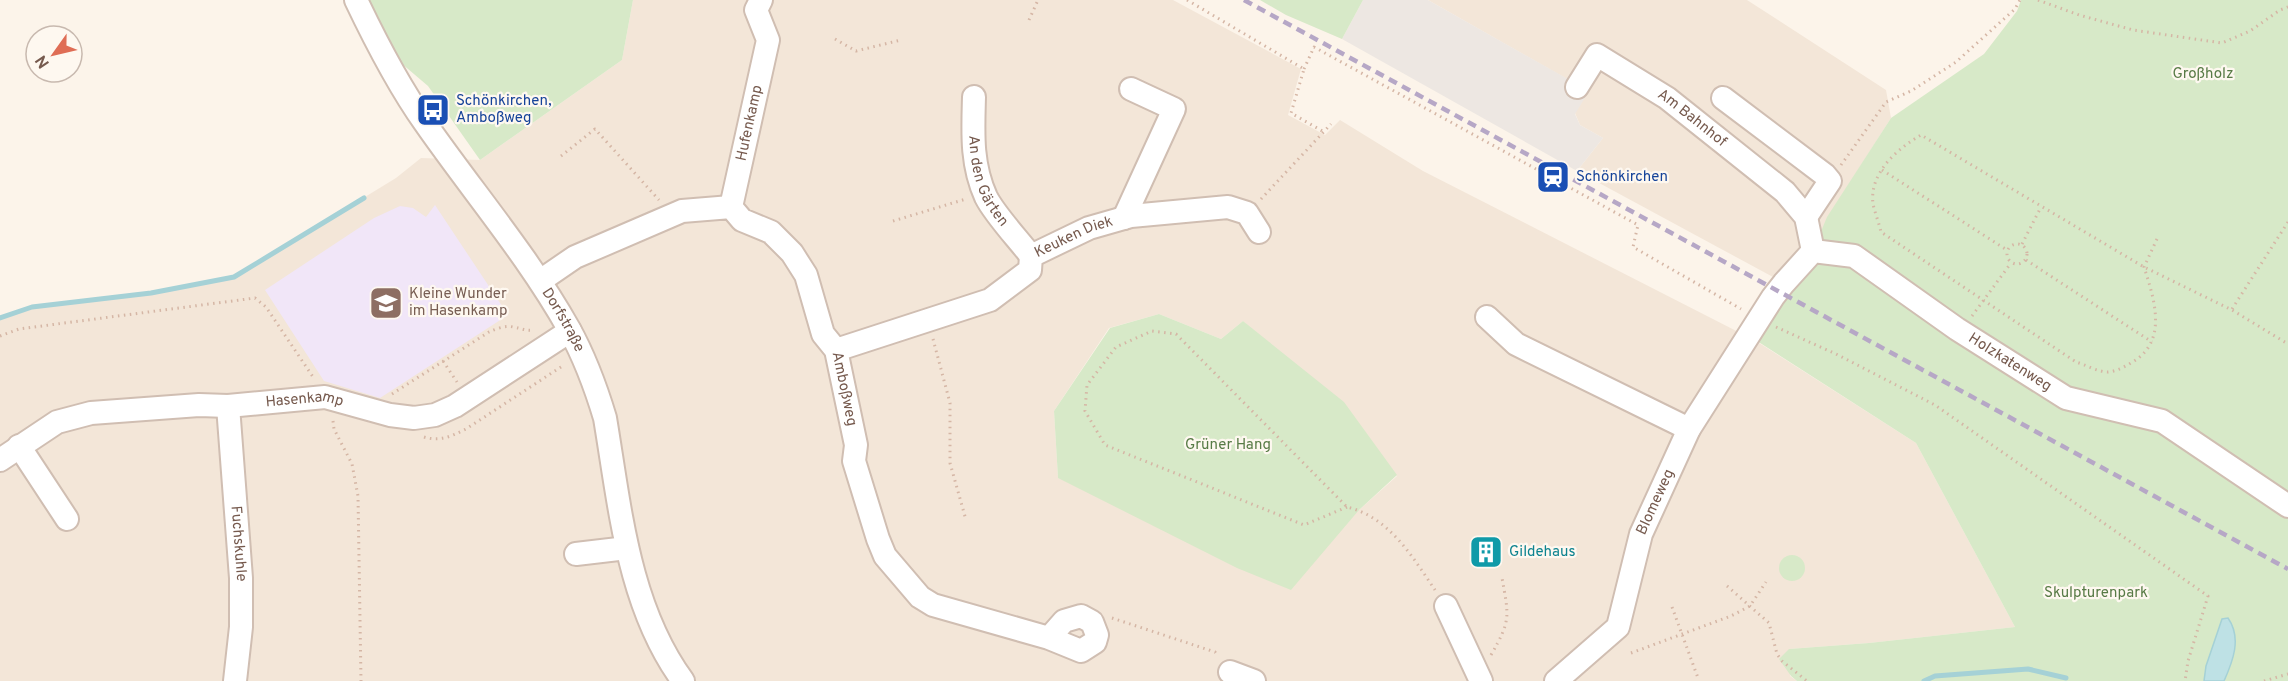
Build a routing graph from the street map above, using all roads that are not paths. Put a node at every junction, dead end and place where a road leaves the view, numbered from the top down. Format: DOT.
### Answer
graph roads {
  1 [pos="356,0"];
  2 [pos="761,0"];
  3 [pos="1577,87"];
  4 [pos="1131,89"];
  5 [pos="974,97"];
  6 [pos="1723,98"];
  7 [pos="731,207"];
  8 [pos="1806,217"];
  9 [pos="1124,218"];
  10 [pos="1253,223"];
  11 [pos="1813,251"];
  12 [pos="1032,256"];
  13 [pos="540,281"];
  14 [pos="1487,317"];
  15 [pos="570,331"];
  16 [pos="836,351"];
  17 [pos="228,406"];
  18 [pos="1689,429"];
  19 [pos="19,446"];
  20 [pos="0,460"];
  21 [pos="2288,506"];
  22 [pos="67,519"];
  23 [pos="627,548"];
  24 [pos="576,554"];
  25 [pos="1446,606"];
  26 [pos="1049,638"];
  27 [pos="1230,672"];
  28 [pos="1480,679"];
  29 [pos="235,681"];
  30 [pos="684,681"];
  31 [pos="1254,681"];
  32 [pos="1557,681"];
  1 -- 13 [label="street, Dorfstraße"];
  2 -- 7 [label="street, Hufenkamp"];
  3 -- 8 [label="street, Am Bahnhof"];
  4 -- 9 [label="street"];
  5 -- 12 [label="street, An den Gärten"];
  6 -- 8 [label="street"];
  7 -- 13 [label="street"];
  7 -- 16 [label="street, Amboßweg"];
  8 -- 11 [label="street, Am Bahnhof"];
  9 -- 10 [label="street, Keuken Diek"];
  9 -- 12 [label="street, Keuken Diek"];
  11 -- 18 [label="street, Blomeweg"];
  11 -- 21 [label="street, Holzkatenweg"];
  12 -- 16 [label="street, Keuken Diek"];
  13 -- 15 [label="street, Dorfstraße"];
  14 -- 18 [label="street"];
  15 -- 17 [label="street, Hasenkamp"];
  15 -- 23 [label="street, Dorfstraße"];
  16 -- 26 [label="street, Amboßweg"];
  17 -- 19 [label="street, Hasenkamp"];
  17 -- 29 [label="street, Fuchskuhle"];
  18 -- 32 [label="street, Blomeweg"];
  19 -- 20 [label="street, Hasenkamp"];
  19 -- 22 [label="street"];
  23 -- 24 [label="street"];
  23 -- 30 [label="street, Dorfstraße"];
  25 -- 28 [label="street"];
  26 -- 26 [label="street, Amboßweg"];
  27 -- 31 [label="street"];
}
